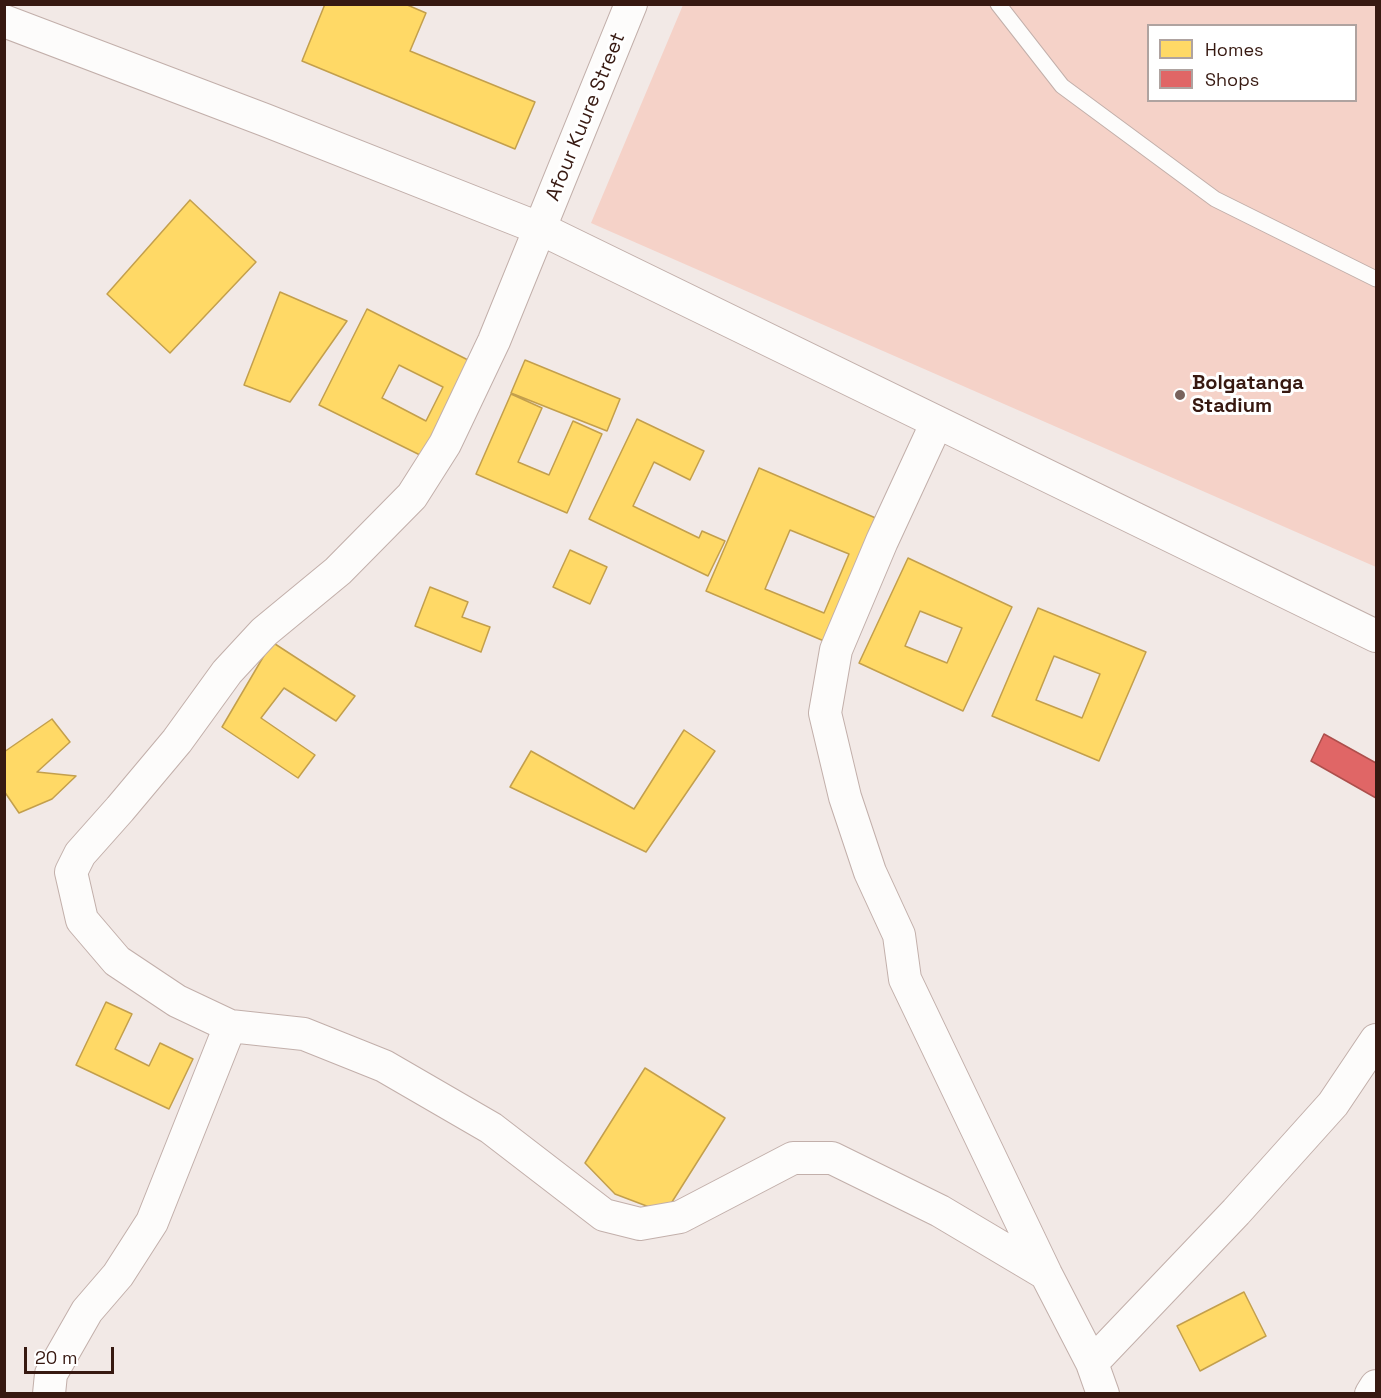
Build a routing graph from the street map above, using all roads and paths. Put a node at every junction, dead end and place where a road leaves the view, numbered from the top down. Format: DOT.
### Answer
graph roads {
  1 [pos="631,4"];
  2 [pos="998,4"];
  3 [pos="4,21"];
  4 [pos="541,230"];
  5 [pos="1377,279"];
  6 [pos="937,422"];
  7 [pos="1377,636"];
  8 [pos="230,1026"];
  9 [pos="1377,1040"];
  10 [pos="1046,1274"];
  11 [pos="1092,1363"];
  12 [pos="1377,1386"];
  13 [pos="49,1394"];
  14 [pos="1103,1394"];
  15 [pos="1371,1394"];
  1 -- 4 [label="street, Afour Kuure Street"];
  2 -- 5 [label="lane"];
  3 -- 4 [label="street"];
  4 -- 6 [label="street"];
  4 -- 8 [label="street, Afour Kuure Street"];
  6 -- 7 [label="street"];
  6 -- 10 [label="street"];
  8 -- 10 [label="street"];
  8 -- 13 [label="street"];
  9 -- 11 [label="street"];
  10 -- 11 [label="street"];
  11 -- 14 [label="street"];
  12 -- 15 [label="street"];
}
